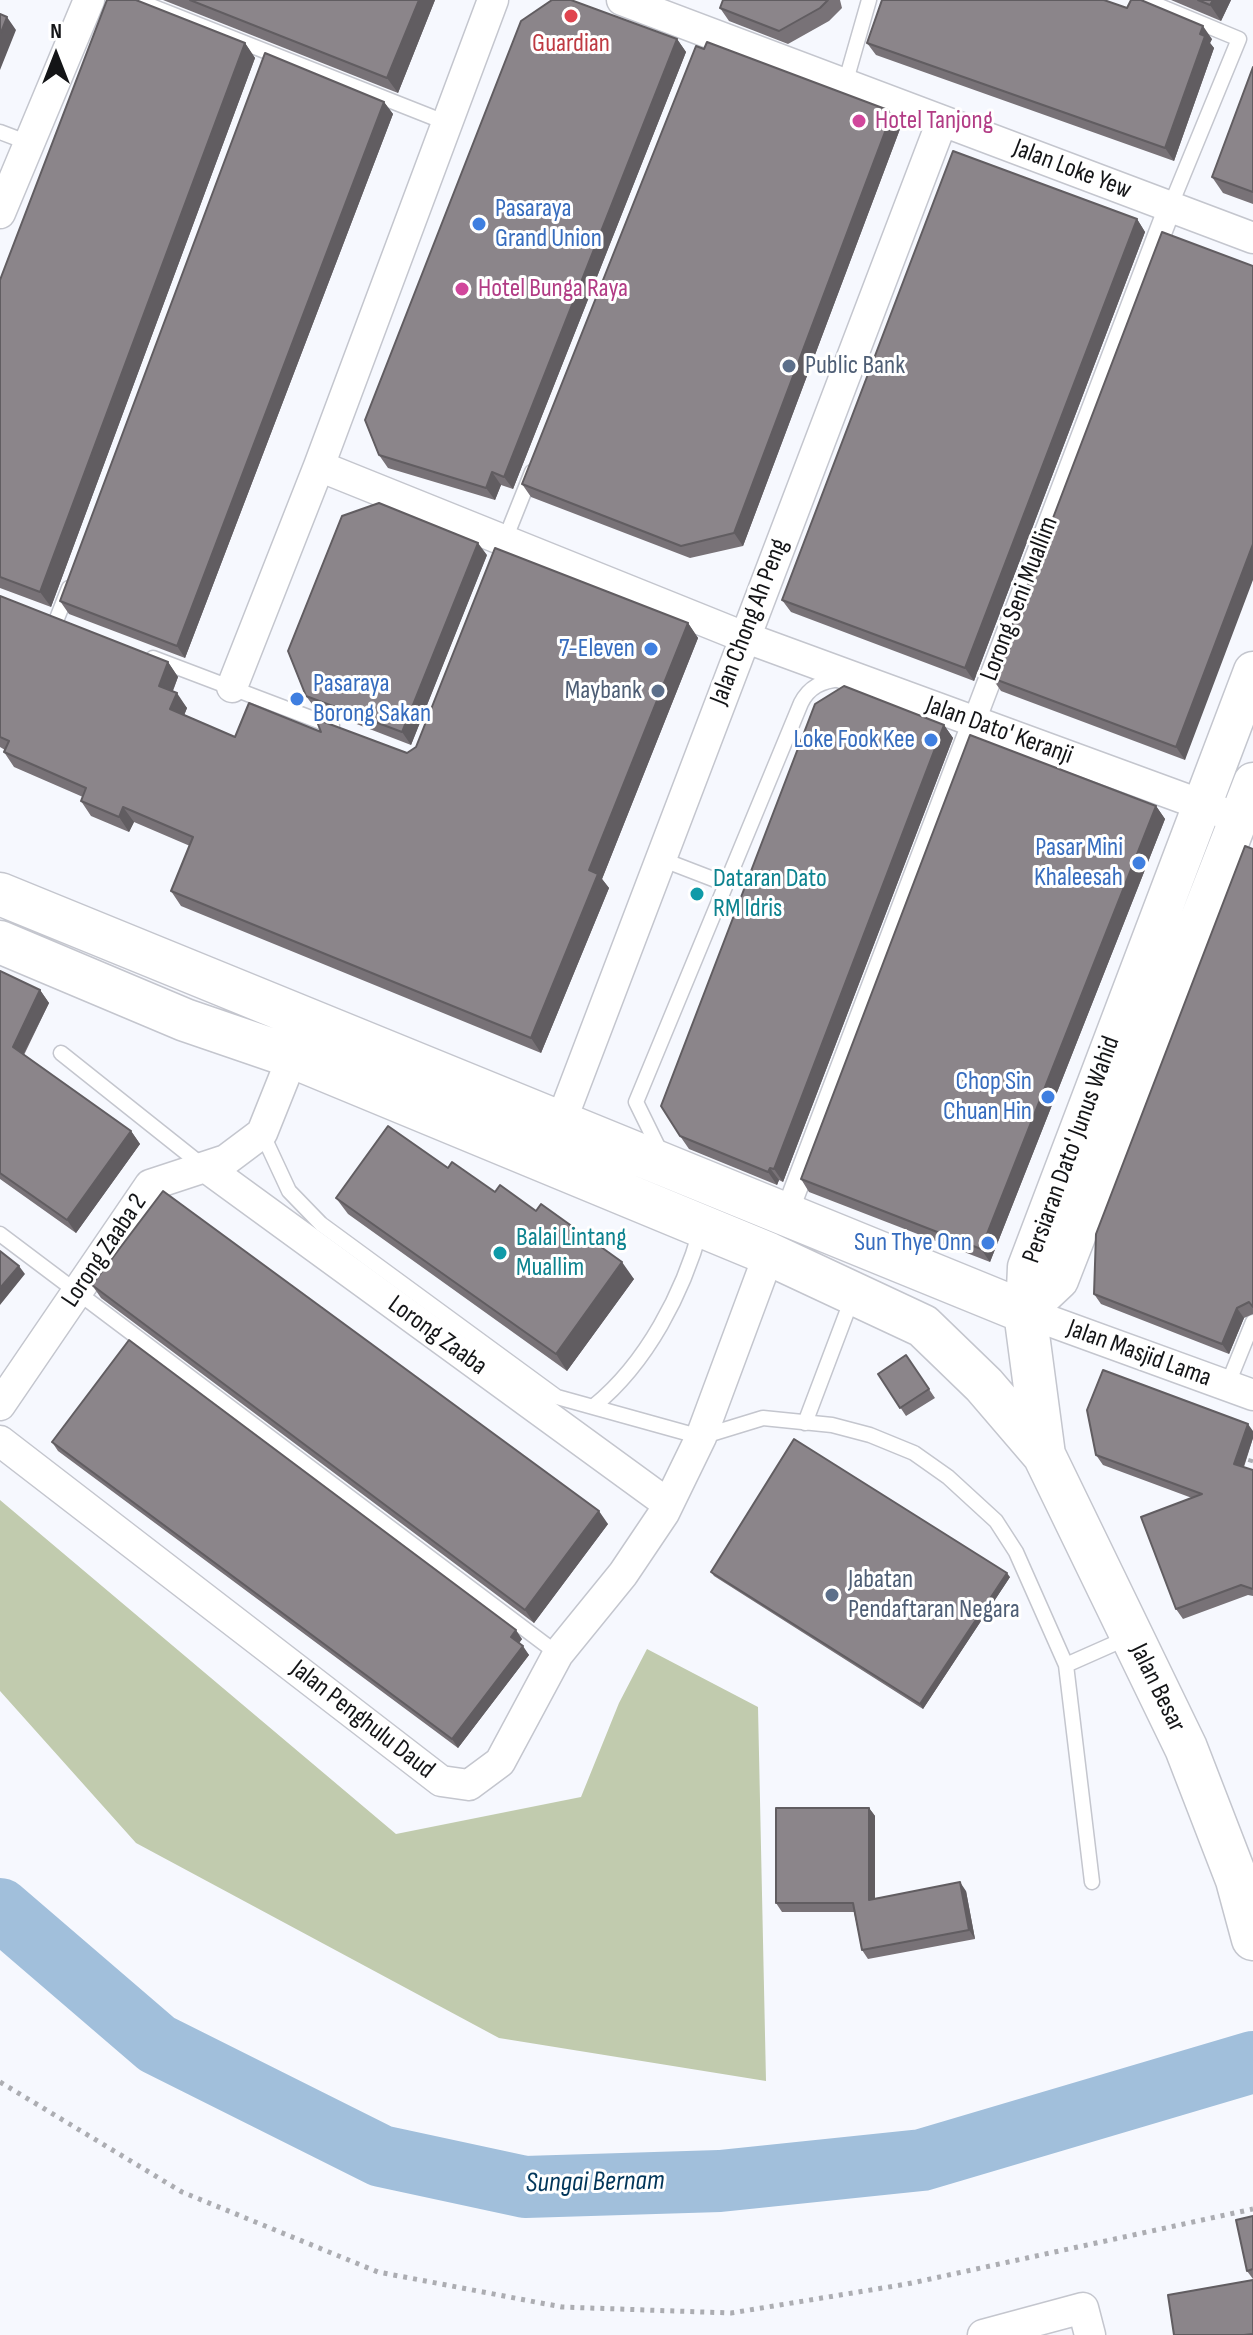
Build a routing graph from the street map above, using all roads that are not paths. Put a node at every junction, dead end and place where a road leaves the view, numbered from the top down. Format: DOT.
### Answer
graph roads {
  1 [pos="89,0"];
  2 [pos="136,0"];
  3 [pos="493,0"];
  4 [pos="622,0"];
  5 [pos="869,0"];
  6 [pos="1145,0"];
  7 [pos="268,52"];
  8 [pos="263,67"];
  9 [pos="845,84"];
  10 [pos="942,121"];
  11 [pos="447,123"];
  12 [pos="0,132"];
  13 [pos="29,143"];
  14 [pos="1170,207"];
  15 [pos="0,213"];
  16 [pos="1253,238"];
  17 [pos="539,453"];
  18 [pos="319,466"];
  19 [pos="502,547"];
  20 [pos="73,576"];
  21 [pos="56,621"];
  22 [pos="744,637"];
  23 [pos="142,655"];
  24 [pos="1253,671"];
  25 [pos="852,678"];
  26 [pos="232,687"];
  27 [pos="973,721"];
  28 [pos="346,731"];
  29 [pos="1253,782"];
  30 [pos="1201,804"];
  31 [pos="1246,821"];
  32 [pos="661,859"];
  33 [pos="726,884"];
  34 [pos="0,894"];
  35 [pos="0,942"];
  36 [pos="307,1018"];
  37 [pos="61,1053"];
  38 [pos="293,1057"];
  39 [pos="560,1124"];
  40 [pos="262,1133"];
  41 [pos="669,1167"];
  42 [pos="207,1168"];
  43 [pos="785,1217"];
  44 [pos="701,1227"];
  45 [pos="0,1234"];
  46 [pos="769,1254"];
  47 [pos="77,1291"];
  48 [pos="855,1291"];
  49 [pos="1025,1312"];
  50 [pos="1253,1322"];
  51 [pos="923,1326"];
  52 [pos="1240,1390"];
  53 [pos="0,1405"];
  54 [pos="594,1406"];
  55 [pos="805,1423"];
  56 [pos="701,1437"];
  57 [pos="0,1441"];
  58 [pos="1044,1455"];
  59 [pos="668,1504"];
  60 [pos="1131,1636"];
  61 [pos="558,1654"];
  62 [pos="1066,1665"];
  63 [pos="1092,1882"];
  64 [pos="1252,1934"];
  65 [pos="983,2335"];
  66 [pos="1090,2335"];
  1 -- 13 [label="street"];
  2 -- 7 [label="lane"];
  3 -- 11 [label="street"];
  4 -- 9 [label="street, Jalan Loke Yew"];
  5 -- 9 [label="lane"];
  6 -- 14 [label="lane"];
  7 -- 8 [label="lane"];
  7 -- 11 [label="lane"];
  9 -- 10 [label="street, Jalan Loke Yew"];
  10 -- 14 [label="street, Jalan Loke Yew"];
  10 -- 22 [label="street, Jalan Chong Ah Peng"];
  11 -- 18 [label="street"];
  12 -- 13 [label="lane"];
  13 -- 15 [label="street"];
  14 -- 16 [label="street, Jalan Loke Yew"];
  14 -- 27 [label="street, Lorong Seni Muallim"];
  17 -- 19 [label="lane"];
  18 -- 19 [label="street, Jalan Dato' Keranji"];
  18 -- 26 [label="street"];
  19 -- 22 [label="street, Jalan Dato' Keranji"];
  20 -- 21 [label="lane"];
  22 -- 25 [label="street, Jalan Dato' Keranji"];
  22 -- 32 [label="street, Jalan Chong Ah Peng"];
  23 -- 26 [label="lane"];
  24 -- 30 [label="street, Persiaran Dato' Junus Wahid"];
  25 -- 27 [label="street, Jalan Dato' Keranji"];
  25 -- 33 [label="lane"];
  26 -- 28 [label="lane"];
  27 -- 30 [label="street, Jalan Dato' Keranji"];
  27 -- 43 [label="street, Lorong Seni Muallim"];
  29 -- 31 [label="street, Persiaran Dato' Junus Wahid"];
  30 -- 31 [label="street, Jalan Dato' Keranji"];
  30 -- 49 [label="street, Persiaran Dato' Junus Wahid"];
  31 -- 49 [label="street, Persiaran Dato' Junus Wahid"];
  32 -- 33 [label="lane"];
  32 -- 39 [label="street, Jalan Chong Ah Peng"];
  33 -- 41 [label="lane"];
  34 -- 36 [label="main road"];
  35 -- 38 [label="main road"];
  36 -- 38 [label="street"];
  36 -- 39 [label="main road"];
  37 -- 42 [label="lane"];
  38 -- 40 [label="street"];
  38 -- 44 [label="main road"];
  39 -- 41 [label="main road"];
  40 -- 42 [label="street, Lorong Zaaba 2"];
  40 -- 54 [label="lane"];
  41 -- 43 [label="main road"];
  42 -- 47 [label="street, Lorong Zaaba 2"];
  42 -- 59 [label="street, Lorong Zaaba"];
  43 -- 49 [label="main road"];
  44 -- 46 [label="main road"];
  44 -- 54 [label="lane"];
  45 -- 47 [label="lane"];
  46 -- 48 [label="main road"];
  46 -- 56 [label="street, Jalan Penghulu Daud"];
  47 -- 53 [label="street, Lorong Zaaba 2"];
  47 -- 61 [label="lane"];
  48 -- 51 [label="main road"];
  48 -- 55 [label="lane"];
  49 -- 51 [label="main road"];
  49 -- 52 [label="street, Jalan Masjid Lama"];
  49 -- 58 [label="main road"];
  50 -- 52 [label="lane"];
  51 -- 58 [label="main road"];
  54 -- 56 [label="lane"];
  55 -- 56 [label="lane"];
  55 -- 62 [label="lane"];
  56 -- 59 [label="street, Jalan Penghulu Daud"];
  57 -- 61 [label="street, Jalan Penghulu Daud"];
  58 -- 60 [label="main road, Jalan Besar"];
  59 -- 61 [label="street, Jalan Penghulu Daud"];
  60 -- 62 [label="lane"];
  60 -- 64 [label="main road, Jalan Besar"];
  62 -- 63 [label="lane"];
  65 -- 66 [label="street"];
}
